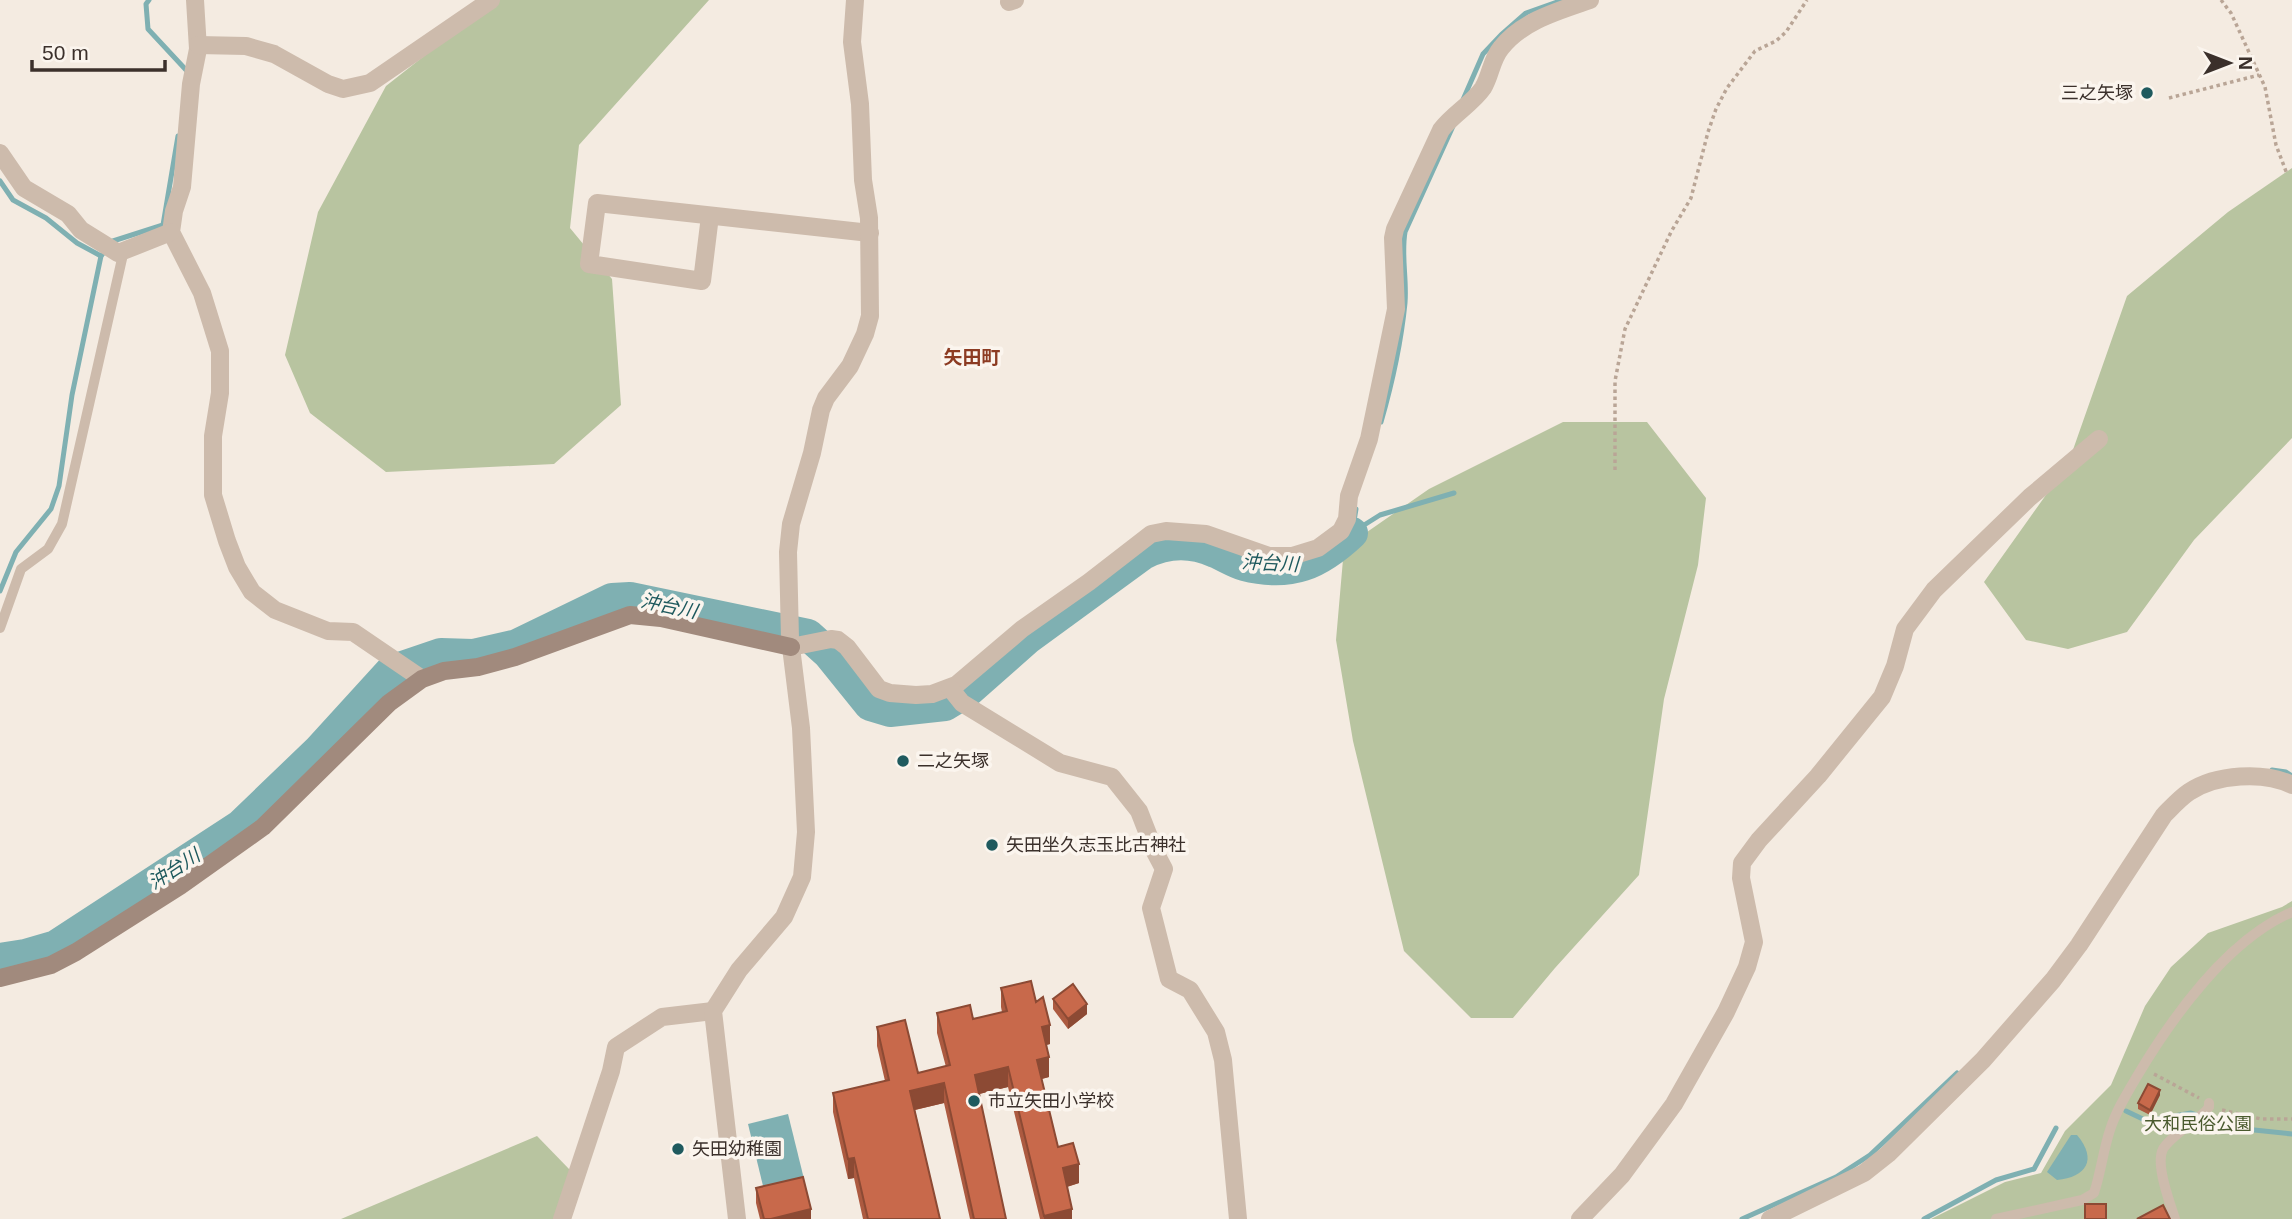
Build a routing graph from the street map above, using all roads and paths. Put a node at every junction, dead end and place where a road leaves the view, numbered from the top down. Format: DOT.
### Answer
graph roads {
  1 [pos="195,0"];
  2 [pos="491,0"];
  3 [pos="855,0"];
  4 [pos="1590,0"];
  5 [pos="1807,0"];
  6 [pos="2221,0"];
  7 [pos="198,45"];
  8 [pos="2259,75"];
  9 [pos="2169,98"];
  10 [pos="0,153"];
  11 [pos="2287,174"];
  12 [pos="710,216"];
  13 [pos="170,232"];
  14 [pos="870,233"];
  15 [pos="112,248"];
  16 [pos="2099,439"];
  17 [pos="1615,470"];
  18 [pos="0,628"];
  19 [pos="790,637"];
  20 [pos="422,679"];
  21 [pos="956,696"];
  22 [pos="2292,785"];
  23 [pos="2292,912"];
  24 [pos="0,978"];
  25 [pos="713,1011"];
  26 [pos="2203,1112"];
  27 [pos="562,1219"];
  28 [pos="737,1219"];
  29 [pos="1238,1219"];
  30 [pos="1580,1219"];
  31 [pos="1770,1219"];
  32 [pos="1996,1219"];
  33 [pos="2175,1219"];
  1 -- 7 [label="street"];
  2 -- 7 [label="street"];
  3 -- 14 [label="street"];
  4 -- 21 [label="street"];
  5 -- 17 [label="path"];
  6 -- 8 [label="path"];
  7 -- 13 [label="street"];
  8 -- 9 [label="path"];
  8 -- 11 [label="path"];
  10 -- 15 [label="street"];
  12 -- 12 [label="street"];
  12 -- 14 [label="street"];
  13 -- 15 [label="street"];
  13 -- 20 [label="street"];
  14 -- 19 [label="street"];
  15 -- 18 [label="lane"];
  16 -- 30 [label="street"];
  19 -- 20 [label="street"];
  19 -- 21 [label="street"];
  19 -- 25 [label="street"];
  20 -- 24 [label="street"];
  21 -- 29 [label="street"];
  22 -- 31 [label="street"];
  23 -- 32 [label="lane"];
  25 -- 27 [label="street"];
  25 -- 28 [label="street"];
  26 -- 33 [label="lane"];
}
